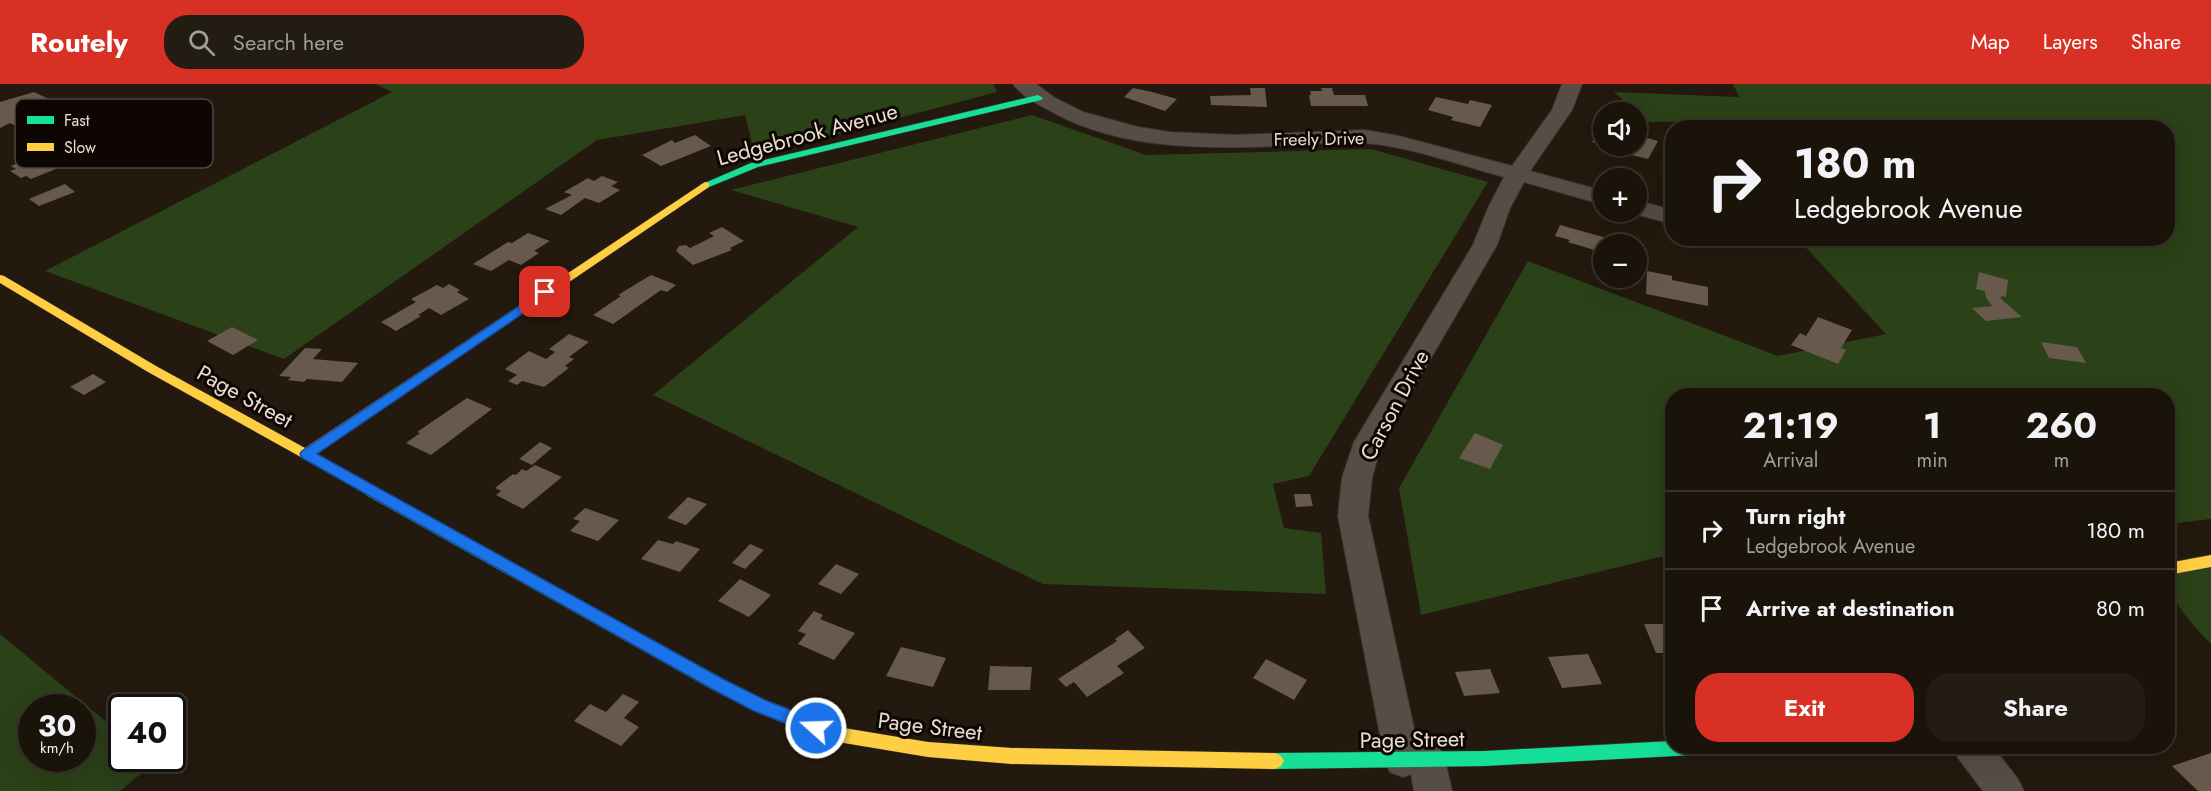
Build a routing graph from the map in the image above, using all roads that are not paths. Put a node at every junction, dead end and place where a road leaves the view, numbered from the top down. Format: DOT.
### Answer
graph roads {
  1 [pos="1572,84"];
  2 [pos="1030,91"];
  3 [pos="1518,174"];
  4 [pos="1593,195"];
  5 [pos="1647,210"];
  6 [pos="1665,215"];
  7 [pos="0,278"];
  8 [pos="306,454"];
  9 [pos="2211,561"];
  10 [pos="2175,568"];
  11 [pos="1665,750"];
  12 [pos="1976,754"];
  13 [pos="1421,771"];
  14 [pos="2005,791"];
  1 -- 3 [label="street"];
  2 -- 3 [label="street, Freely Drive"];
  2 -- 8 [label="street, Ledgebrook Avenue"];
  3 -- 4 [label="street, Freely Drive"];
  3 -- 13 [label="street, Carson Drive"];
  5 -- 6 [label="street"];
  7 -- 8 [label="street, Page Street"];
  8 -- 13 [label="street, Page Street"];
  9 -- 10 [label="street"];
  11 -- 13 [label="street, Page Street"];
  12 -- 14 [label="street"];
}
